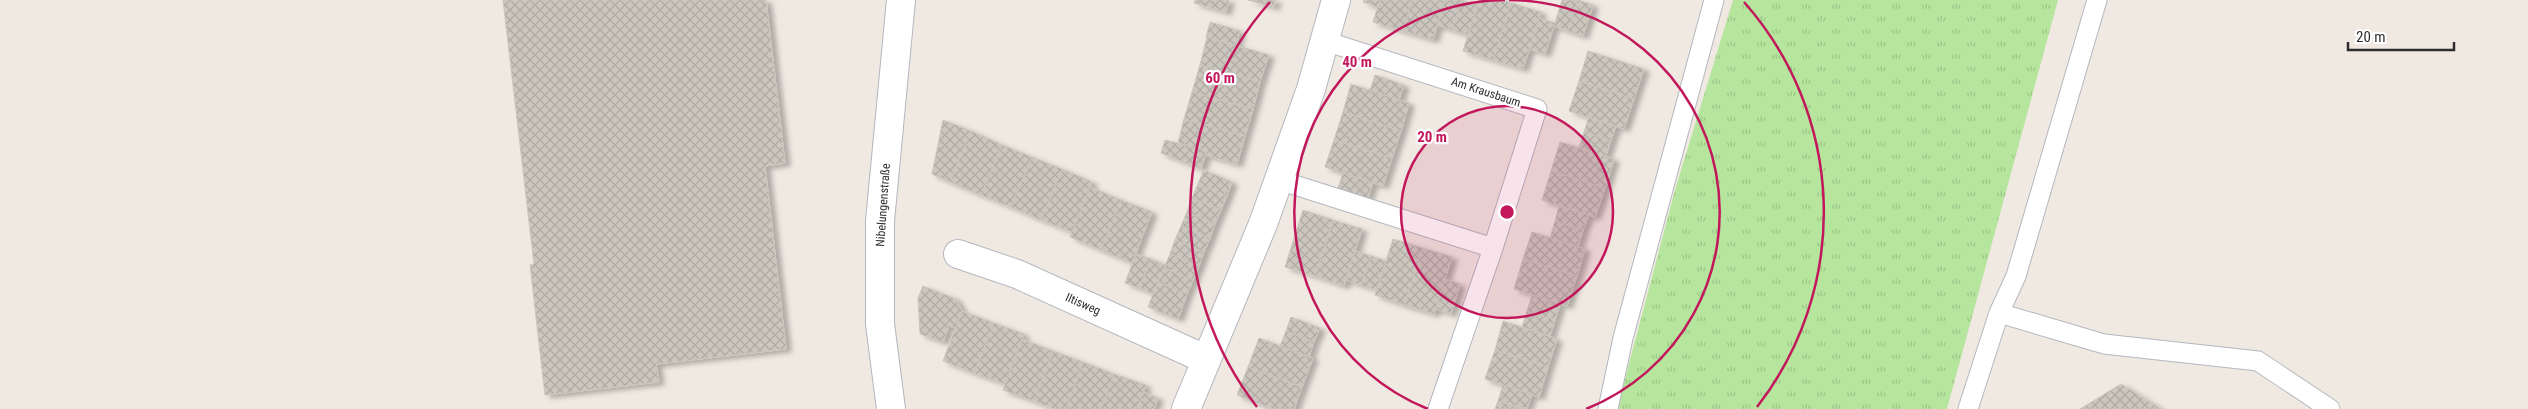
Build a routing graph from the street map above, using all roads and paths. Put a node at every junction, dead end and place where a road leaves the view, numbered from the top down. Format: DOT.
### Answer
graph roads {
  1 [pos="901,0"];
  2 [pos="1336,0"];
  3 [pos="1714,0"];
  4 [pos="2096,0"];
  5 [pos="1325,41"];
  6 [pos="1280,180"];
  7 [pos="1493,248"];
  8 [pos="958,254"];
  9 [pos="1999,313"];
  10 [pos="1205,359"];
  11 [pos="891,409"];
  12 [pos="1186,409"];
  13 [pos="1438,409"];
  14 [pos="1608,409"];
  15 [pos="1968,409"];
  16 [pos="2330,409"];
  1 -- 11 [label="street, Nibelungenstraße"];
  2 -- 5 [label="street"];
  3 -- 14 [label="lane"];
  4 -- 9 [label="lane"];
  5 -- 6 [label="street"];
  5 -- 7 [label="lane, Am Krausbaum"];
  6 -- 7 [label="lane"];
  6 -- 10 [label="street"];
  7 -- 13 [label="lane, Am Krausbaum"];
  8 -- 10 [label="street, Iltisweg"];
  9 -- 15 [label="lane"];
  9 -- 16 [label="lane"];
  10 -- 12 [label="street"];
}
